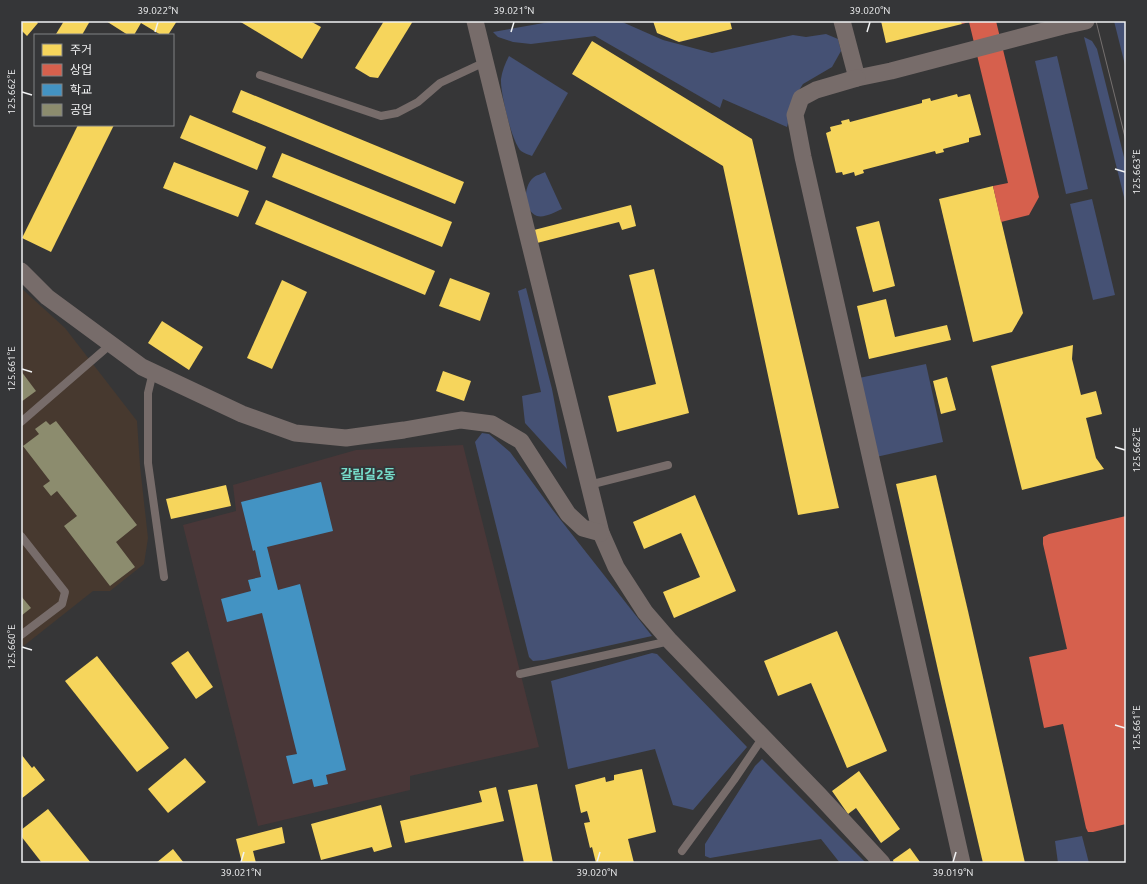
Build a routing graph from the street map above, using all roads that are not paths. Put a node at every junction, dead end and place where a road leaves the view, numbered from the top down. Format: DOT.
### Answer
graph roads {
  1 [pos="475,21"];
  2 [pos="842,21"];
  3 [pos="1086,21"];
  4 [pos="486,62"];
  5 [pos="260,75"];
  6 [pos="857,78"];
  7 [pos="21,270"];
  8 [pos="111,344"];
  9 [pos="153,372"];
  10 [pos="21,422"];
  11 [pos="668,465"];
  12 [pos="589,485"];
  13 [pos="601,533"];
  14 [pos="21,536"];
  15 [pos="164,577"];
  16 [pos="21,635"];
  17 [pos="670,641"];
  18 [pos="520,674"];
  19 [pos="763,737"];
  20 [pos="682,851"];
  21 [pos="882,863"];
  22 [pos="962,863"];
  1 -- 4 [label="street"];
  2 -- 6 [label="street"];
  3 -- 6 [label="street"];
  4 -- 5 [label="lane"];
  4 -- 12 [label="street"];
  6 -- 22 [label="street"];
  7 -- 8 [label="street"];
  8 -- 9 [label="street"];
  8 -- 10 [label="lane"];
  9 -- 13 [label="street"];
  9 -- 15 [label="lane"];
  11 -- 12 [label="lane"];
  12 -- 13 [label="street"];
  13 -- 17 [label="street"];
  14 -- 16 [label="lane"];
  17 -- 18 [label="lane"];
  17 -- 19 [label="street"];
  19 -- 20 [label="lane"];
  19 -- 21 [label="street"];
}
